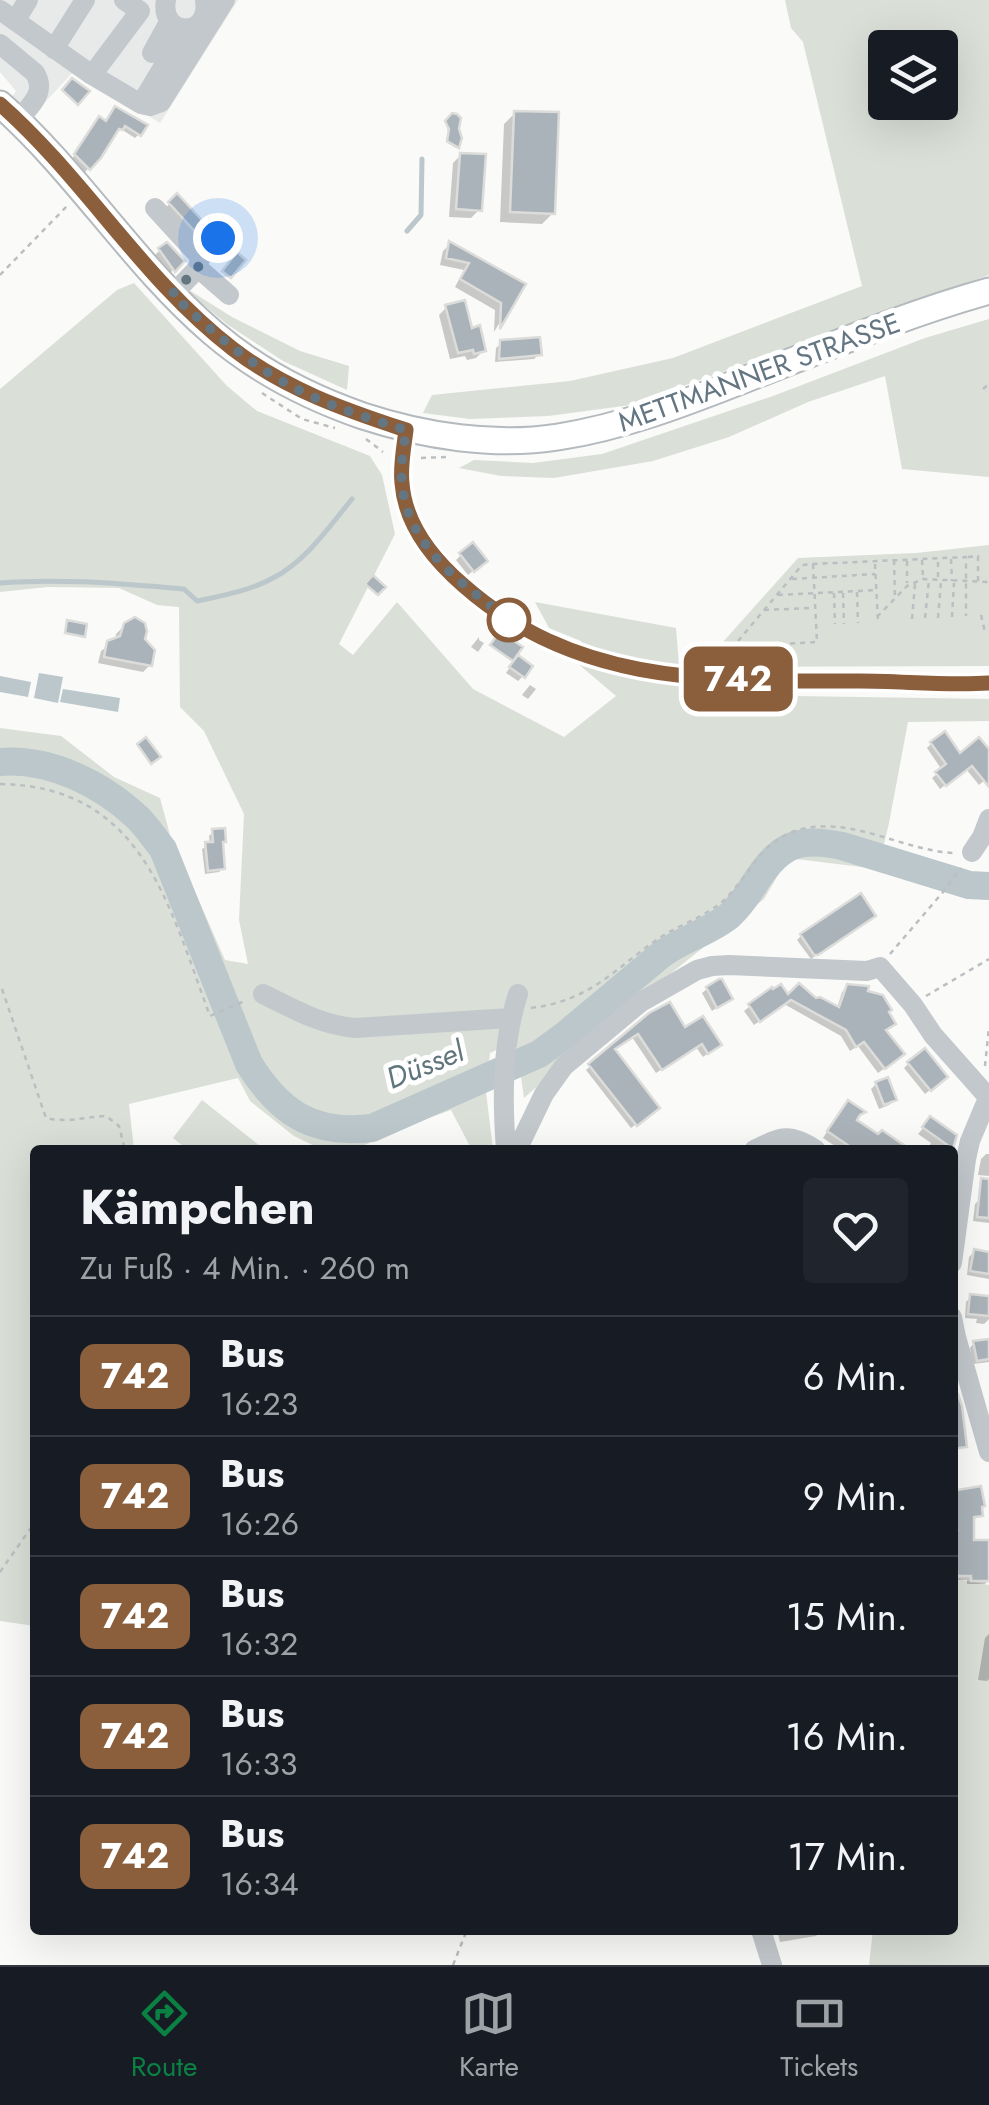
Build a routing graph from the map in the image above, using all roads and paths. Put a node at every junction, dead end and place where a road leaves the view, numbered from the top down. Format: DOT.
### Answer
graph roads {
  1 [pos="7,0"];
  2 [pos="28,0"];
  3 [pos="85,0"];
  4 [pos="211,1"];
  5 [pos="153,10"];
  6 [pos="4,13"];
  7 [pos="0,44"];
  8 [pos="54,50"];
  9 [pos="152,53"];
  10 [pos="99,80"];
  11 [pos="141,104"];
  12 [pos="16,118"];
  13 [pos="72,202"];
  14 [pos="154,208"];
  15 [pos="218,238"];
  16 [pos="199,262"];
  17 [pos="0,275"];
  18 [pos="989,291"];
  19 [pos="172,294"];
  20 [pos="229,295"];
  21 [pos="989,384"];
  22 [pos="984,389"];
  23 [pos="406,430"];
  24 [pos="966,557"];
  25 [pos="938,558"];
  26 [pos="951,558"];
  27 [pos="922,559"];
  28 [pos="894,560"];
  29 [pos="907,560"];
  30 [pos="875,561"];
  31 [pos="814,564"];
  32 [pos="875,574"];
  33 [pos="814,578"];
  34 [pos="790,579"];
  35 [pos="926,579"];
  36 [pos="939,580"];
  37 [pos="916,582"];
  38 [pos="953,582"];
  39 [pos="966,582"];
  40 [pos="978,582"];
  41 [pos="989,582"];
  42 [pos="907,586"];
  43 [pos="876,590"];
  44 [pos="857,591"];
  45 [pos="834,592"];
  46 [pos="843,592"];
  47 [pos="814,593"];
  48 [pos="776,595"];
  49 [pos="895,598"];
  50 [pos="814,608"];
  51 [pos="763,610"];
  52 [pos="966,616"];
  53 [pos="981,616"];
  54 [pos="952,617"];
  55 [pos="912,618"];
  56 [pos="924,618"];
  57 [pos="938,618"];
  58 [pos="835,624"];
  59 [pos="844,624"];
  60 [pos="858,624"];
  61 [pos="985,632"];
  62 [pos="989,682"];
  63 [pos="0,784"];
  64 [pos="989,819"];
  65 [pos="969,857"];
  66 [pos="989,959"];
  67 [pos="880,968"];
  68 [pos="2,990"];
  69 [pos="262,994"];
  70 [pos="241,1003"];
  71 [pos="913,1005"];
  72 [pos="514,1007"];
  73 [pos="989,1028"];
  74 [pos="984,1094"];
  75 [pos="125,1145"];
  76 [pos="506,1145"];
  77 [pos="519,1145"];
  78 [pos="764,1145"];
  79 [pos="808,1145"];
  80 [pos="958,1205"];
  81 [pos="958,1345"];
  82 [pos="989,1452"];
  83 [pos="30,1529"];
  84 [pos="0,1572"];
  85 [pos="465,1935"];
  86 [pos="763,1935"];
  87 [pos="453,1965"];
  88 [pos="772,1965"];
  1 -- 6 [label="street"];
  2 -- 6 [label="street"];
  3 -- 8 [label="street"];
  4 -- 5 [label="street"];
  4 -- 11 [label="street"];
  5 -- 9 [label="street"];
  5 -- 10 [label="street"];
  5 -- 11 [label="street"];
  6 -- 8 [label="street"];
  7 -- 12 [label="street"];
  8 -- 10 [label="street"];
  10 -- 11 [label="street"];
  12 -- 19 [label="main road, METTMANNER STRASSE"];
  13 -- 17 [label="path"];
  14 -- 16 [label="street"];
  15 -- 16 [label="street"];
  16 -- 19 [label="street"];
  16 -- 20 [label="street"];
  18 -- 23 [label="main road, METTMANNER STRASSE"];
  19 -- 23 [label="main road, METTMANNER STRASSE"];
  21 -- 22 [label="path"];
  23 -- 62 [label="street"];
  24 -- 26 [label="path"];
  24 -- 39 [label="path"];
  24 -- 40 [label="path"];
  25 -- 26 [label="path"];
  25 -- 27 [label="path"];
  25 -- 36 [label="path"];
  26 -- 38 [label="path"];
  27 -- 29 [label="path"];
  27 -- 35 [label="path"];
  28 -- 29 [label="path"];
  28 -- 30 [label="path"];
  28 -- 49 [label="path"];
  29 -- 42 [label="path"];
  30 -- 31 [label="path"];
  30 -- 32 [label="path"];
  31 -- 33 [label="path"];
  31 -- 34 [label="path"];
  32 -- 33 [label="path"];
  32 -- 43 [label="path"];
  33 -- 34 [label="path"];
  33 -- 47 [label="path"];
  34 -- 48 [label="path"];
  35 -- 36 [label="path"];
  35 -- 37 [label="path"];
  35 -- 56 [label="path"];
  36 -- 38 [label="path"];
  36 -- 57 [label="path"];
  37 -- 42 [label="path"];
  37 -- 55 [label="path"];
  38 -- 39 [label="path"];
  38 -- 54 [label="path"];
  39 -- 40 [label="path"];
  39 -- 52 [label="path"];
  40 -- 41 [label="path"];
  42 -- 49 [label="path"];
  43 -- 44 [label="path"];
  43 -- 49 [label="path"];
  44 -- 46 [label="path"];
  44 -- 60 [label="path"];
  45 -- 46 [label="path"];
  45 -- 47 [label="path"];
  45 -- 58 [label="path"];
  46 -- 59 [label="path"];
  47 -- 48 [label="path"];
  47 -- 50 [label="path"];
  48 -- 51 [label="path"];
  50 -- 51 [label="path"];
  50 -- 51 [label="path"];
  53 -- 61 [label="path"];
  63 -- 70 [label="path"];
  64 -- 65 [label="street"];
  65 -- 67 [label="path"];
  65 -- 72 [label="path"];
  66 -- 71 [label="path"];
  67 -- 71 [label="street"];
  67 -- 77 [label="street"];
  68 -- 75 [label="path"];
  69 -- 72 [label="street"];
  71 -- 74 [label="street"];
  72 -- 76 [label="street"];
  73 -- 74 [label="path"];
  74 -- 80 [label="street"];
  78 -- 79 [label="street"];
  81 -- 82 [label="street"];
  83 -- 84 [label="path"];
  85 -- 87 [label="path"];
  86 -- 88 [label="street"];
}
